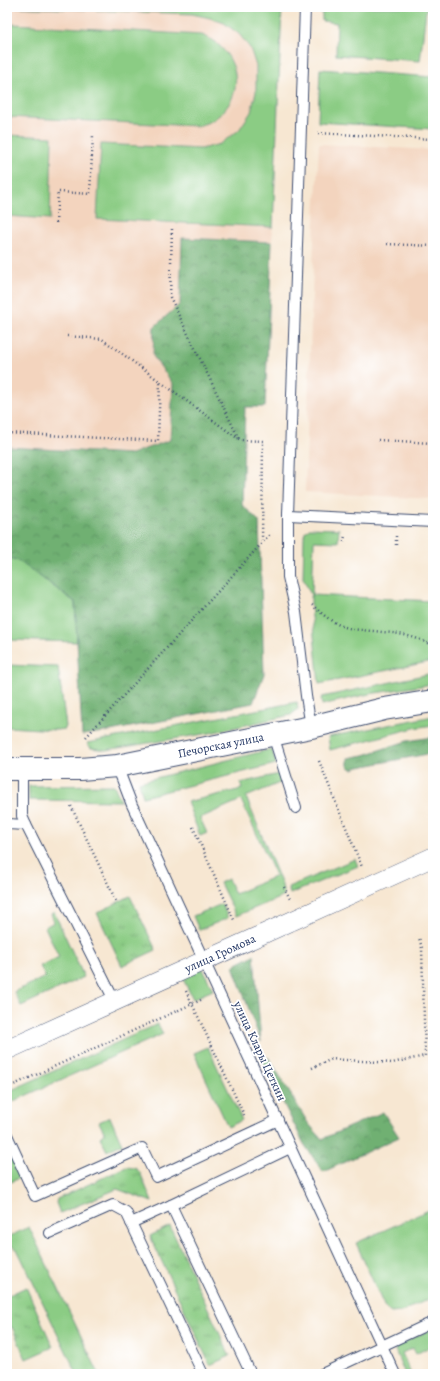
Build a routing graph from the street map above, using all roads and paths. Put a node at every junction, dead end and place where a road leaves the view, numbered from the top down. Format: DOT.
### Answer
graph roads {
  1 [pos="305,7"];
  2 [pos="301,132"];
  3 [pos="93,135"];
  4 [pos="433,139"];
  5 [pos="56,224"];
  6 [pos="172,229"];
  7 [pos="387,244"];
  8 [pos="433,246"];
  9 [pos="67,336"];
  10 [pos="160,381"];
  11 [pos="7,432"];
  12 [pos="239,439"];
  13 [pos="378,440"];
  14 [pos="433,443"];
  15 [pos="288,515"];
  16 [pos="433,522"];
  17 [pos="262,543"];
  18 [pos="311,604"];
  19 [pos="433,646"];
  20 [pos="433,701"];
  21 [pos="311,727"];
  22 [pos="273,735"];
  23 [pos="86,737"];
  24 [pos="319,761"];
  25 [pos="117,766"];
  26 [pos="15,769"];
  27 [pos="71,806"];
  28 [pos="296,808"];
  29 [pos="7,824"];
  30 [pos="26,825"];
  31 [pos="193,827"];
  32 [pos="357,857"];
  33 [pos="433,857"];
  34 [pos="117,903"];
  35 [pos="235,922"];
  36 [pos="419,938"];
  37 [pos="204,961"];
  38 [pos="177,973"];
  39 [pos="218,992"];
  40 [pos="115,1002"];
  41 [pos="192,1004"];
  42 [pos="7,1050"];
  43 [pos="312,1068"];
  44 [pos="7,1088"];
  45 [pos="278,1120"];
  46 [pos="252,1132"];
  47 [pos="7,1135"];
  48 [pos="290,1148"];
  49 [pos="171,1204"];
  50 [pos="131,1224"];
  51 [pos="50,1232"];
  52 [pos="433,1322"];
  53 [pos="382,1346"];
  54 [pos="203,1374"];
  55 [pos="251,1374"];
  56 [pos="322,1374"];
  57 [pos="395,1374"];
  1 -- 2 [label="lane"];
  2 -- 4 [label="path"];
  2 -- 15 [label="lane"];
  3 -- 5 [label="path"];
  6 -- 12 [label="path"];
  7 -- 8 [label="path"];
  9 -- 10 [label="path"];
  10 -- 11 [label="path"];
  10 -- 12 [label="path"];
  12 -- 17 [label="path"];
  13 -- 14 [label="path"];
  15 -- 16 [label="lane"];
  15 -- 17 [label="path"];
  15 -- 21 [label="lane"];
  17 -- 23 [label="path"];
  18 -- 19 [label="path"];
  20 -- 21 [label="street, Печорская улица"];
  21 -- 22 [label="street, Печорская улица"];
  22 -- 25 [label="street, Печорская улица"];
  22 -- 28 [label="lane"];
  24 -- 32 [label="path"];
  25 -- 26 [label="street, Печорская улица"];
  25 -- 37 [label="lane, улица Клары Цеткин"];
  26 -- 30 [label="lane"];
  27 -- 34 [label="path"];
  29 -- 30 [label="lane"];
  30 -- 40 [label="lane"];
  31 -- 35 [label="path"];
  33 -- 37 [label="street, улица Громова"];
  36 -- 43 [label="path"];
  37 -- 38 [label="street, улица Громова"];
  37 -- 39 [label="lane, улица Клары Цеткин"];
  38 -- 40 [label="street, улица Громова"];
  38 -- 41 [label="path"];
  39 -- 41 [label="path"];
  39 -- 45 [label="lane, улица Клары Цеткин"];
  40 -- 42 [label="street, улица Громова"];
  41 -- 44 [label="path"];
  41 -- 46 [label="path"];
  45 -- 46 [label="lane"];
  45 -- 48 [label="lane, улица Клары Цеткин"];
  46 -- 47 [label="lane"];
  48 -- 49 [label="lane"];
  48 -- 53 [label="lane, улица Клары Цеткин"];
  49 -- 50 [label="lane"];
  49 -- 55 [label="lane"];
  50 -- 51 [label="lane"];
  50 -- 54 [label="lane"];
  52 -- 53 [label="lane"];
  53 -- 56 [label="lane"];
  53 -- 57 [label="lane, улица Клары Цеткин"];
}
